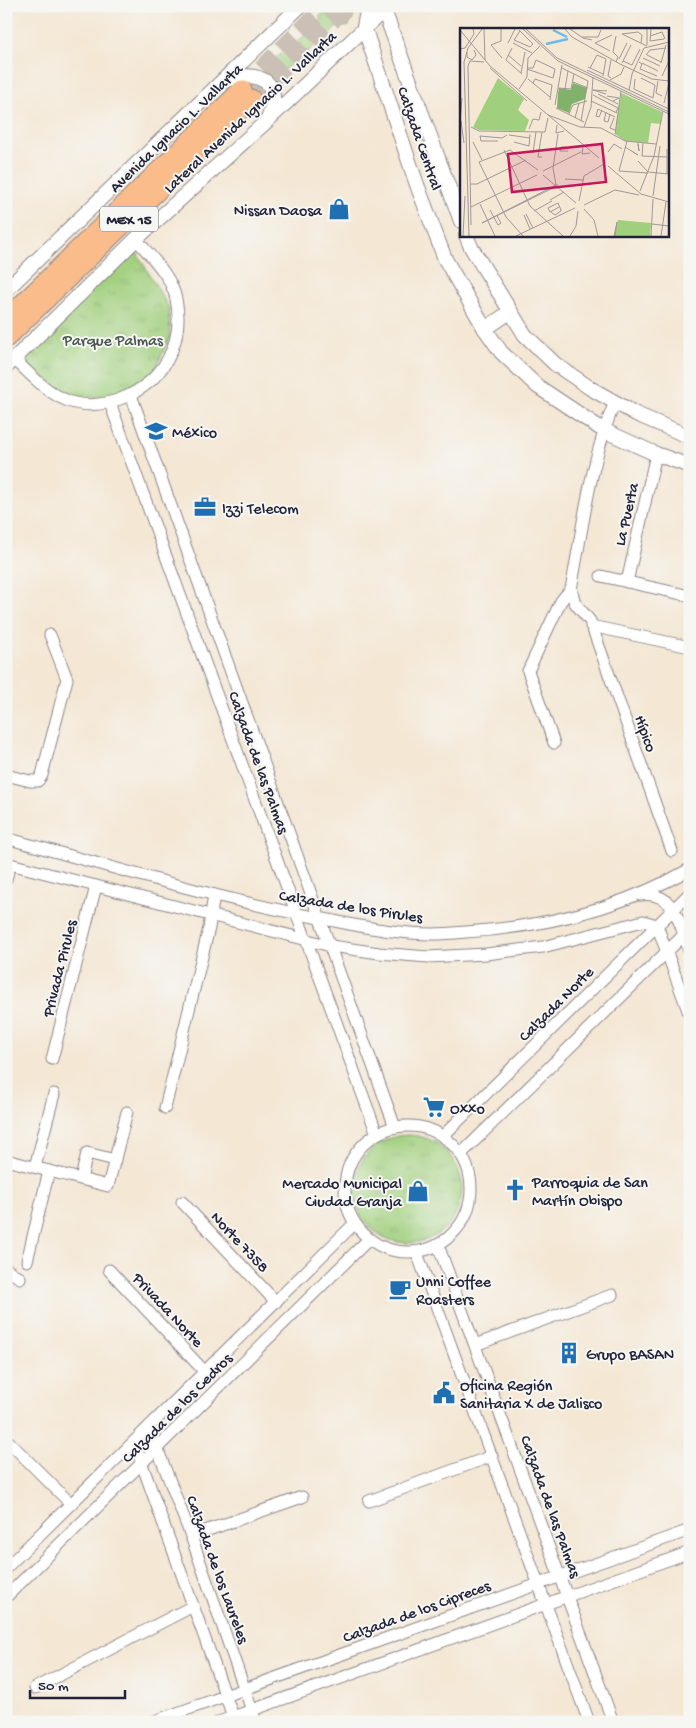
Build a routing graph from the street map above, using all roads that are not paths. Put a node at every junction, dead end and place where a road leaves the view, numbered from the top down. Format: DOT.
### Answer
graph roads {
  1 [pos="300,6"];
  2 [pos="368,6"];
  3 [pos="383,8"];
  4 [pos="364,27"];
  5 [pos="223,81"];
  6 [pos="268,120"];
  7 [pos="460,218"];
  8 [pos="466,236"];
  9 [pos="136,239"];
  10 [pos="6,290"];
  11 [pos="510,312"];
  12 [pos="6,320"];
  13 [pos="485,329"];
  14 [pos="6,338"];
  15 [pos="10,363"];
  16 [pos="131,395"];
  17 [pos="615,402"];
  18 [pos="110,403"];
  19 [pos="603,430"];
  20 [pos="690,437"];
  21 [pos="656,454"];
  22 [pos="690,466"];
  23 [pos="601,576"];
  24 [pos="627,582"];
  25 [pos="571,589"];
  26 [pos="690,596"];
  27 [pos="592,626"];
  28 [pos="50,634"];
  29 [pos="690,646"];
  30 [pos="227,659"];
  31 [pos="207,666"];
  32 [pos="554,742"];
  33 [pos="7,776"];
  34 [pos="6,838"];
  35 [pos="672,851"];
  36 [pos="8,863"];
  37 [pos="690,869"];
  38 [pos="6,879"];
  39 [pos="96,886"];
  40 [pos="690,892"];
  41 [pos="214,895"];
  42 [pos="634,896"];
  43 [pos="674,908"];
  44 [pos="298,914"];
  45 [pos="211,916"];
  46 [pos="321,918"];
  47 [pos="657,925"];
  48 [pos="686,932"];
  49 [pos="308,940"];
  50 [pos="331,946"];
  51 [pos="667,951"];
  52 [pos="690,953"];
  53 [pos="690,1016"];
  54 [pos="52,1059"];
  55 [pos="54,1094"];
  56 [pos="165,1108"];
  57 [pos="127,1112"];
  58 [pos="395,1127"];
  59 [pos="377,1134"];
  60 [pos="443,1136"];
  61 [pos="461,1154"];
  62 [pos="6,1160"];
  63 [pos="115,1160"];
  64 [pos="36,1167"];
  65 [pos="49,1171"];
  66 [pos="81,1179"];
  67 [pos="182,1202"];
  68 [pos="354,1224"];
  69 [pos="369,1240"];
  70 [pos="438,1245"];
  71 [pos="417,1252"];
  72 [pos="27,1261"];
  73 [pos="6,1269"];
  74 [pos="109,1270"];
  75 [pos="20,1278"];
  76 [pos="612,1295"];
  77 [pos="276,1302"];
  78 [pos="475,1345"];
  79 [pos="205,1372"];
  80 [pos="149,1427"];
  81 [pos="6,1439"];
  82 [pos="134,1442"];
  83 [pos="157,1448"];
  84 [pos="492,1456"];
  85 [pos="142,1464"];
  86 [pos="85,1490"];
  87 [pos="302,1498"];
  88 [pos="369,1501"];
  89 [pos="102,1502"];
  90 [pos="71,1504"];
  91 [pos="690,1530"];
  92 [pos="190,1536"];
  93 [pos="690,1552"];
  94 [pos="6,1568"];
  95 [pos="204,1573"];
  96 [pos="560,1576"];
  97 [pos="184,1580"];
  98 [pos="538,1584"];
  99 [pos="567,1596"];
  100 [pos="6,1597"];
  101 [pos="546,1604"];
  102 [pos="193,1606"];
  103 [pos="34,1688"];
  104 [pos="244,1688"];
  105 [pos="225,1696"];
  106 [pos="252,1710"];
  107 [pos="234,1719"];
  108 [pos="152,1722"];
  109 [pos="219,1722"];
  110 [pos="256,1722"];
  111 [pos="589,1722"];
  112 [pos="614,1722"];
  1 -- 5 [label="street, Avenida Ignacio L. Vallarta"];
  2 -- 4 [label="street"];
  3 -- 4 [label="street, Lateral Avenida Ignacio L. Vallarta"];
  3 -- 7 [label="street, Calzada Central"];
  4 -- 6 [label="street, Lateral Avenida Ignacio L. Vallarta"];
  4 -- 13 [label="street, Calzada Central"];
  5 -- 6 [label="street"];
  5 -- 10 [label="street, Avenida Ignacio L. Vallarta"];
  6 -- 9 [label="street, Lateral Avenida Ignacio L. Vallarta"];
  8 -- 11 [label="street"];
  9 -- 15 [label="street, Lateral Avenida Ignacio L. Vallarta"];
  9 -- 16 [label="street"];
  11 -- 13 [label="street"];
  11 -- 17 [label="street"];
  12 -- 14 [label="highway, Avenida Ignacio L. Vallarta / MEX 15"];
  13 -- 19 [label="street, Calzada Central"];
  15 -- 18 [label="street"];
  16 -- 18 [label="street"];
  16 -- 30 [label="street, Calzada de las Palmas"];
  17 -- 19 [label="street"];
  17 -- 20 [label="street"];
  18 -- 31 [label="street, Calzada de las Palmas"];
  19 -- 21 [label="street, Calzada Central"];
  19 -- 25 [label="street"];
  21 -- 22 [label="street, Calzada Central"];
  21 -- 24 [label="street, La Puerta"];
  23 -- 24 [label="street"];
  24 -- 26 [label="street"];
  25 -- 27 [label="street, Hípico"];
  25 -- 32 [label="street"];
  27 -- 29 [label="street"];
  27 -- 35 [label="street, Hípico"];
  28 -- 33 [label="street"];
  30 -- 31 [label="street"];
  30 -- 46 [label="street, Calzada de las Palmas"];
  31 -- 44 [label="street, Calzada de las Palmas"];
  34 -- 41 [label="street, Calzada de los Pirules"];
  36 -- 38 [label="street"];
  36 -- 39 [label="street"];
  37 -- 42 [label="street, Calzada de los Pirules"];
  39 -- 45 [label="street"];
  39 -- 54 [label="street, Privada Pirules"];
  40 -- 43 [label="street, Calzada Norte"];
  41 -- 44 [label="street, Calzada de los Pirules"];
  41 -- 45 [label="street"];
  42 -- 43 [label="street"];
  42 -- 46 [label="street, Calzada de los Pirules"];
  43 -- 47 [label="street, Calzada Norte"];
  43 -- 48 [label="street"];
  44 -- 46 [label="street, Calzada de los Pirules"];
  44 -- 49 [label="street, Calzada de las Palmas"];
  45 -- 49 [label="street"];
  45 -- 56 [label="street"];
  46 -- 50 [label="street, Calzada de las Palmas"];
  47 -- 50 [label="street"];
  47 -- 51 [label="street"];
  47 -- 60 [label="street, Calzada Norte"];
  48 -- 51 [label="street"];
  48 -- 52 [label="street"];
  49 -- 50 [label="street"];
  49 -- 59 [label="street, Calzada de las Palmas"];
  50 -- 58 [label="street, Calzada de las Palmas"];
  51 -- 53 [label="street"];
  51 -- 61 [label="street"];
  55 -- 64 [label="street"];
  57 -- 63 [label="street"];
  58 -- 59 [label="street"];
  58 -- 60 [label="street"];
  59 -- 68 [label="street"];
  60 -- 61 [label="street"];
  61 -- 70 [label="street"];
  62 -- 64 [label="street"];
  63 -- 66 [label="street"];
  63 -- 66 [label="street"];
  64 -- 65 [label="street"];
  65 -- 66 [label="street"];
  65 -- 72 [label="street"];
  67 -- 77 [label="street, Norte 7358"];
  68 -- 69 [label="street"];
  68 -- 77 [label="street, Calzada de los Cedros"];
  69 -- 71 [label="street"];
  69 -- 83 [label="street, Calzada de los Cedros"];
  70 -- 71 [label="street"];
  70 -- 78 [label="street, Calzada de las Palmas"];
  71 -- 84 [label="street"];
  73 -- 75 [label="street"];
  74 -- 79 [label="street, Privada Norte"];
  76 -- 78 [label="street"];
  77 -- 79 [label="street, Calzada de los Cedros"];
  78 -- 96 [label="street, Calzada de las Palmas"];
  79 -- 80 [label="street, Calzada de los Cedros"];
  80 -- 82 [label="street, Calzada de los Cedros"];
  80 -- 83 [label="street, Calzada de los Laureles"];
  81 -- 90 [label="street"];
  82 -- 85 [label="street"];
  82 -- 86 [label="street, Calzada de los Cedros"];
  83 -- 85 [label="street, Calzada de los Cedros"];
  83 -- 92 [label="street, Calzada de los Laureles"];
  84 -- 88 [label="street"];
  84 -- 98 [label="street"];
  85 -- 89 [label="street, Calzada de los Cedros"];
  85 -- 97 [label="street"];
  86 -- 89 [label="street"];
  86 -- 90 [label="street, Calzada de los Cedros"];
  87 -- 92 [label="street"];
  89 -- 100 [label="street, Calzada de los Cedros"];
  90 -- 94 [label="street, Calzada de los Cedros"];
  91 -- 96 [label="street, Calzada de los Cipreces"];
  92 -- 95 [label="street, Calzada de los Laureles"];
  93 -- 99 [label="street"];
  95 -- 97 [label="street"];
  95 -- 104 [label="street, Calzada de los Laureles"];
  96 -- 98 [label="street, Calzada de los Cipreces"];
  96 -- 99 [label="street, Calzada de las Palmas"];
  97 -- 102 [label="street"];
  98 -- 101 [label="street"];
  98 -- 104 [label="street, Calzada de los Cipreces"];
  99 -- 101 [label="street"];
  99 -- 112 [label="street, Calzada de las Palmas"];
  101 -- 106 [label="street"];
  101 -- 111 [label="street"];
  102 -- 103 [label="street"];
  102 -- 105 [label="street"];
  104 -- 105 [label="street, Calzada de los Cipreces"];
  104 -- 106 [label="street, Calzada de los Laureles"];
  105 -- 107 [label="street"];
  105 -- 108 [label="street, Calzada de los Cipreces"];
  106 -- 107 [label="street"];
  106 -- 110 [label="street, Calzada de los Laureles"];
  107 -- 109 [label="street"];
}
